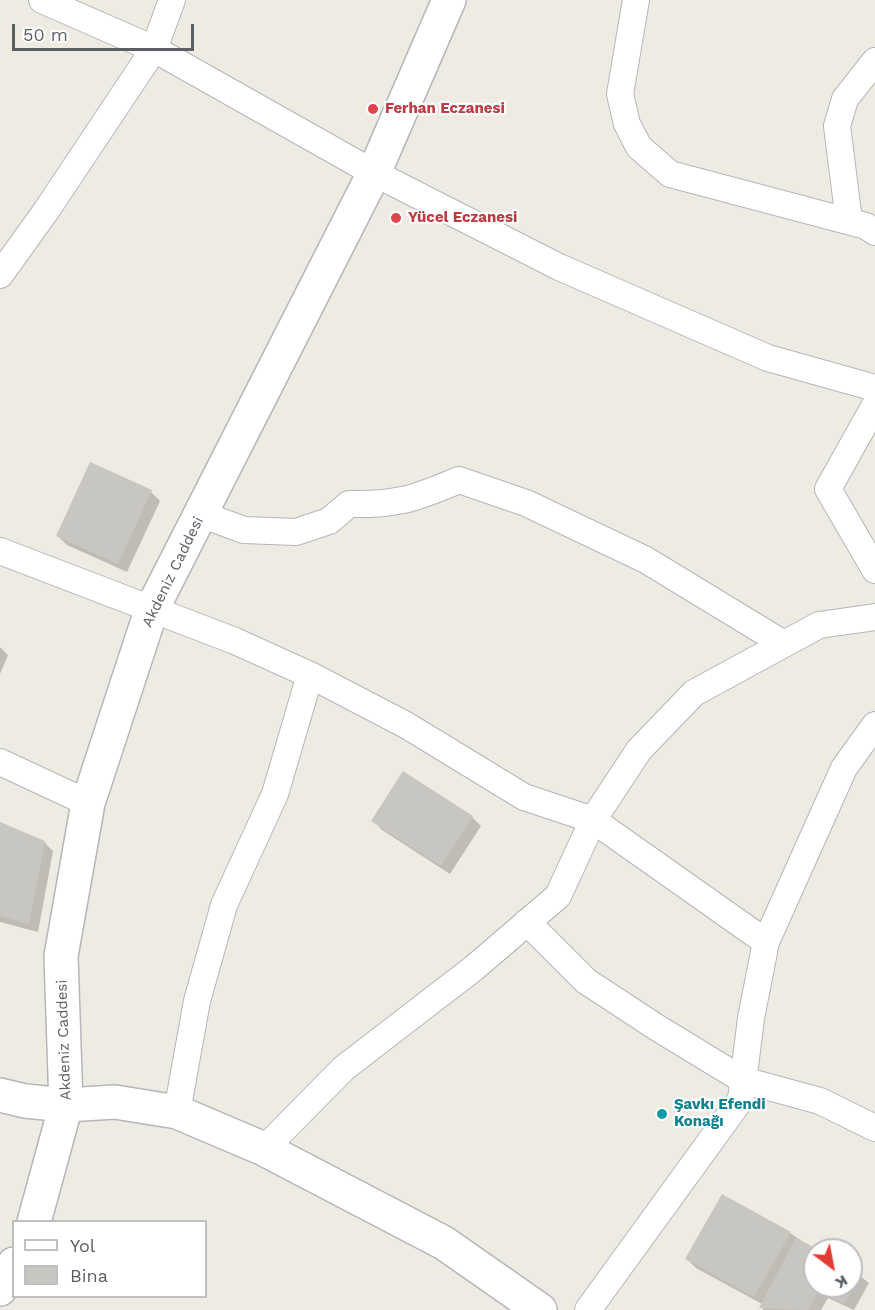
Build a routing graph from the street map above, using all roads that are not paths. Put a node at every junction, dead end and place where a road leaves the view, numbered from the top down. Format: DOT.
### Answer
graph roads {
  1 [pos="42,0"];
  2 [pos="172,0"];
  3 [pos="449,0"];
  4 [pos="636,0"];
  5 [pos="154,49"];
  6 [pos="875,61"];
  7 [pos="374,173"];
  8 [pos="849,221"];
  9 [pos="875,232"];
  10 [pos="0,275"];
  11 [pos="875,387"];
  12 [pos="875,405"];
  13 [pos="200,514"];
  14 [pos="0,551"];
  15 [pos="875,570"];
  16 [pos="151,611"];
  17 [pos="875,616"];
  18 [pos="783,644"];
  19 [pos="310,675"];
  20 [pos="875,725"];
  21 [pos="0,762"];
  22 [pos="88,803"];
  23 [pos="593,820"];
  24 [pos="527,922"];
  25 [pos="766,942"];
  26 [pos="743,1080"];
  27 [pos="0,1095"];
  28 [pos="66,1106"];
  29 [pos="177,1112"];
  30 [pos="875,1128"];
  31 [pos="264,1149"];
  32 [pos="34,1220"];
  33 [pos="12,1267"];
  34 [pos="0,1288"];
  35 [pos="540,1310"];
  36 [pos="588,1310"];
  1 -- 5 [label="street"];
  2 -- 5 [label="street"];
  3 -- 7 [label="street, Akdeniz Caddesi"];
  4 -- 8 [label="street"];
  5 -- 7 [label="street"];
  5 -- 10 [label="street"];
  6 -- 8 [label="street"];
  7 -- 11 [label="street"];
  7 -- 13 [label="street, Akdeniz Caddesi"];
  8 -- 9 [label="street"];
  12 -- 15 [label="street"];
  13 -- 16 [label="street, Akdeniz Caddesi"];
  13 -- 18 [label="street"];
  14 -- 16 [label="street"];
  16 -- 19 [label="street"];
  16 -- 22 [label="street, Akdeniz Caddesi"];
  17 -- 18 [label="street"];
  18 -- 23 [label="street"];
  19 -- 23 [label="street"];
  19 -- 29 [label="street"];
  20 -- 25 [label="street"];
  21 -- 22 [label="street"];
  22 -- 28 [label="street, Akdeniz Caddesi"];
  23 -- 24 [label="street"];
  23 -- 25 [label="street"];
  24 -- 26 [label="street"];
  24 -- 31 [label="street"];
  25 -- 26 [label="street"];
  26 -- 30 [label="street"];
  26 -- 36 [label="street"];
  27 -- 28 [label="street"];
  28 -- 29 [label="street"];
  28 -- 32 [label="street, Akdeniz Caddesi"];
  29 -- 31 [label="street"];
  31 -- 35 [label="street"];
  33 -- 34 [label="street"];
}
